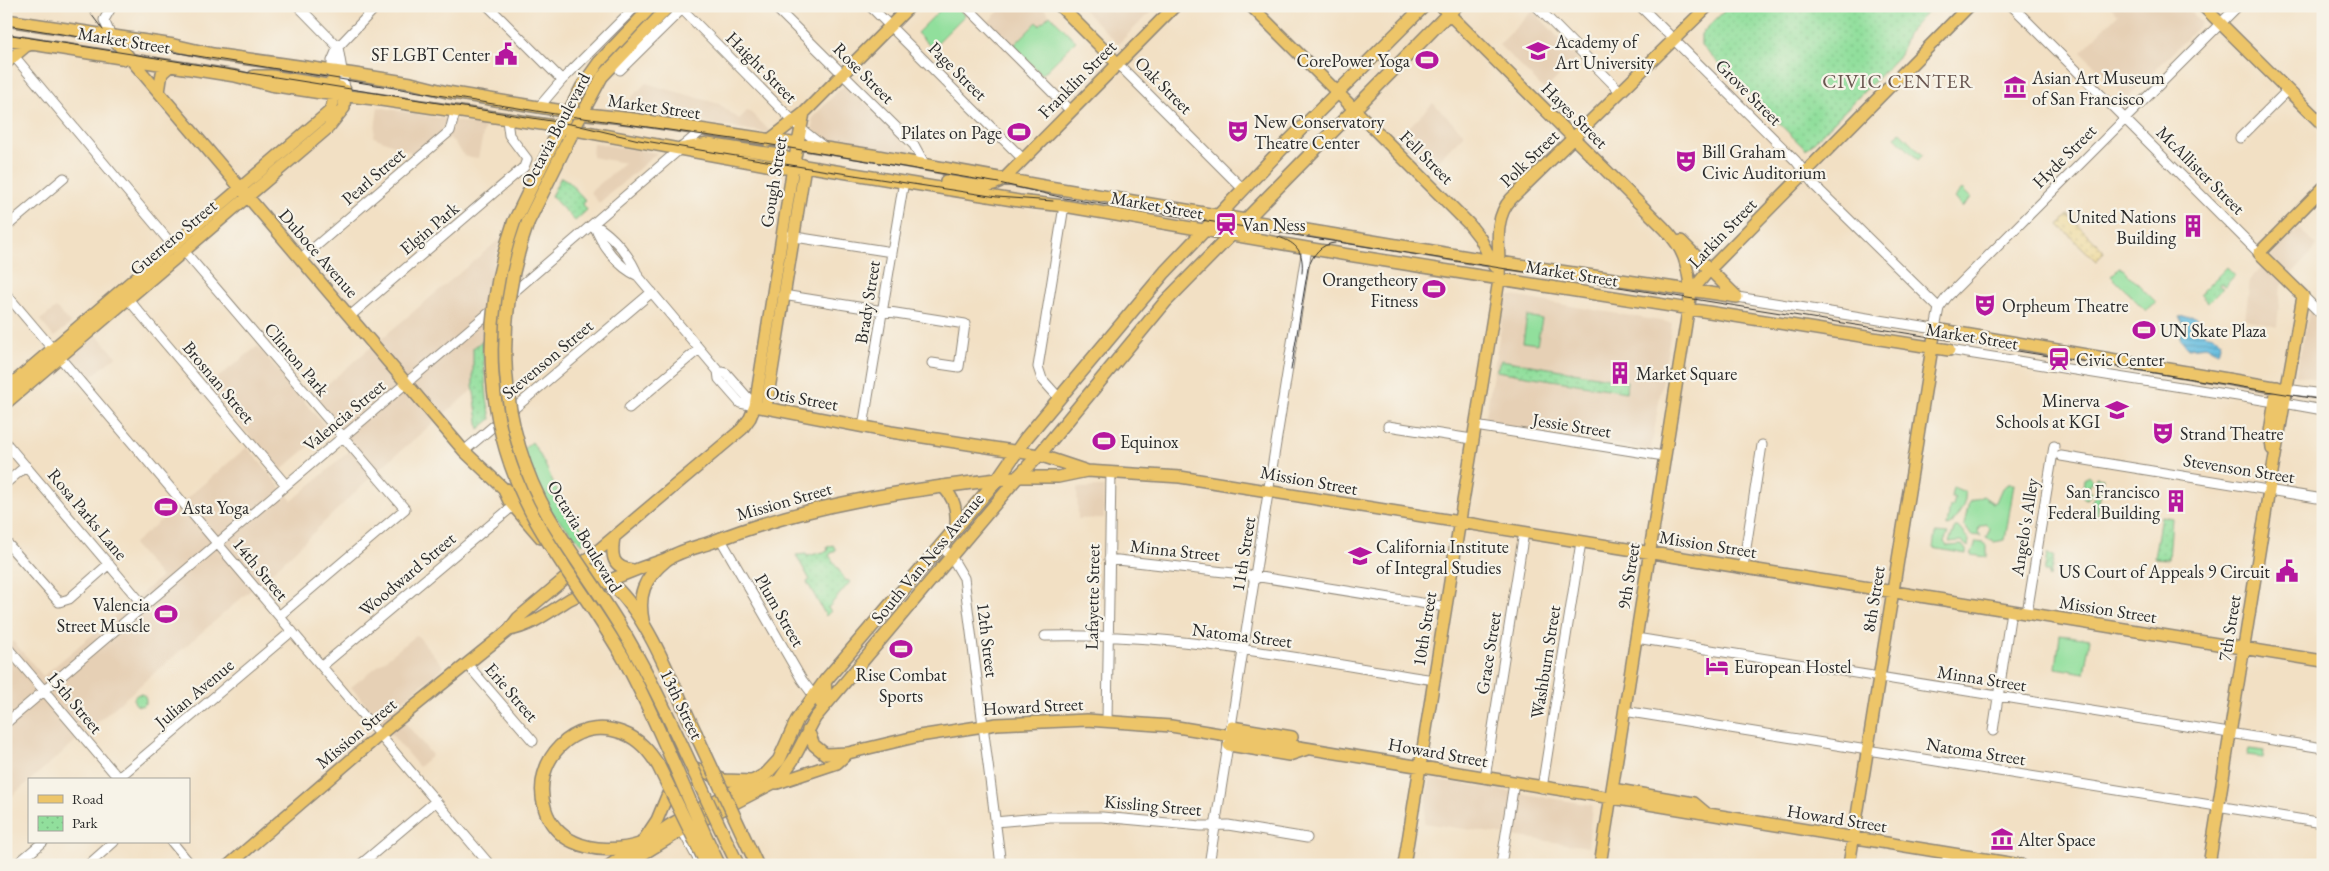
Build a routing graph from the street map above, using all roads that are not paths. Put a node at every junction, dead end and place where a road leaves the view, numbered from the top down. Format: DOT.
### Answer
graph roads {
  1 [pos="112,6"];
  2 [pos="298,6"];
  3 [pos="377,6"];
  4 [pos="488,6"];
  5 [pos="636,6"];
  6 [pos="652,6"];
  7 [pos="670,6"];
  8 [pos="774,6"];
  9 [pos="870,6"];
  10 [pos="910,6"];
  11 [pos="966,6"];
  12 [pos="1060,6"];
  13 [pos="1175,6"];
  14 [pos="1251,6"];
  15 [pos="1424,6"];
  16 [pos="1536,6"];
  17 [pos="1640,6"];
  18 [pos="1708,6"];
  19 [pos="1969,6"];
  20 [pos="2012,6"];
  21 [pos="2203,6"];
  22 [pos="2238,6"];
  23 [pos="682,7"];
  24 [pos="1448,9"];
  25 [pos="6,20"];
  26 [pos="2221,24"];
  27 [pos="890,26"];
  28 [pos="64,30"];
  29 [pos="114,39"];
  30 [pos="1674,40"];
  31 [pos="7,41"];
  32 [pos="37,45"];
  33 [pos="338,47"];
  34 [pos="131,59"];
  35 [pos="10,60"];
  36 [pos="1118,64"];
  37 [pos="170,66"];
  38 [pos="620,70"];
  39 [pos="842,74"];
  40 [pos="602,77"];
  41 [pos="562,80"];
  42 [pos="339,83"];
  43 [pos="2288,90"];
  44 [pos="159,92"];
  45 [pos="1337,92"];
  46 [pos="1621,92"];
  47 [pos="539,107"];
  48 [pos="1354,109"];
  49 [pos="1071,111"];
  50 [pos="455,112"];
  51 [pos="569,112"];
  52 [pos="582,114"];
  53 [pos="2126,119"];
  54 [pos="507,120"];
  55 [pos="797,124"];
  56 [pos="2323,125"];
  57 [pos="560,128"];
  58 [pos="702,130"];
  59 [pos="573,131"];
  60 [pos="2240,138"];
  61 [pos="1574,139"];
  62 [pos="768,140"];
  63 [pos="797,145"];
  64 [pos="825,148"];
  65 [pos="680,149"];
  66 [pos="1023,159"];
  67 [pos="911,163"];
  68 [pos="802,165"];
  69 [pos="925,166"];
  70 [pos="1805,173"];
  71 [pos="64,178"];
  72 [pos="1006,178"];
  73 [pos="904,182"];
  74 [pos="2323,188"];
  75 [pos="1243,189"];
  76 [pos="245,193"];
  77 [pos="1064,206"];
  78 [pos="1217,215"];
  79 [pos="1246,220"];
  80 [pos="594,224"];
  81 [pos="6,227"];
  82 [pos="1664,228"];
  83 [pos="1202,230"];
  84 [pos="1232,234"];
  85 [pos="787,235"];
  86 [pos="1307,248"];
  87 [pos="179,249"];
  88 [pos="892,252"];
  89 [pos="2259,252"];
  90 [pos="301,259"];
  91 [pos="1495,261"];
  92 [pos="1710,269"];
  93 [pos="1499,280"];
  94 [pos="652,292"];
  95 [pos="1691,292"];
  96 [pos="6,294"];
  97 [pos="783,295"];
  98 [pos="2303,296"];
  99 [pos="1737,297"];
  100 [pos="128,299"];
  101 [pos="1688,308"];
  102 [pos="1939,308"];
  103 [pos="883,312"];
  104 [pos="350,316"];
  105 [pos="2323,316"];
  106 [pos="1933,339"];
  107 [pos="699,349"];
  108 [pos="1950,350"];
  109 [pos="57,353"];
  110 [pos="932,363"];
  111 [pos="406,383"];
  112 [pos="6,389"];
  113 [pos="2323,394"];
  114 [pos="2281,396"];
  115 [pos="1058,398"];
  116 [pos="6,404"];
  117 [pos="761,407"];
  118 [pos="628,408"];
  119 [pos="2323,410"];
  120 [pos="1388,426"];
  121 [pos="1474,426"];
  122 [pos="862,427"];
  123 [pos="343,437"];
  124 [pos="1472,439"];
  125 [pos="6,443"];
  126 [pos="1762,445"];
  127 [pos="2054,446"];
  128 [pos="464,451"];
  129 [pos="1016,452"];
  130 [pos="1040,455"];
  131 [pos="1664,456"];
  132 [pos="2061,456"];
  133 [pos="26,466"];
  134 [pos="1087,471"];
  135 [pos="1111,472"];
  136 [pos="1018,477"];
  137 [pos="997,480"];
  138 [pos="6,483"];
  139 [pos="286,485"];
  140 [pos="942,486"];
  141 [pos="503,488"];
  142 [pos="2269,490"];
  143 [pos="1269,491"];
  144 [pos="2323,498"];
  145 [pos="513,506"];
  146 [pos="1459,522"];
  147 [pos="956,528"];
  148 [pos="1524,532"];
  149 [pos="614,538"];
  150 [pos="720,538"];
  151 [pos="6,542"];
  152 [pos="1581,542"];
  153 [pos="218,543"];
  154 [pos="940,546"];
  155 [pos="1649,552"];
  156 [pos="951,556"];
  157 [pos="668,558"];
  158 [pos="1109,559"];
  159 [pos="109,564"];
  160 [pos="582,565"];
  161 [pos="1743,568"];
  162 [pos="633,570"];
  163 [pos="569,575"];
  164 [pos="1256,576"];
  165 [pos="602,584"];
  166 [pos="1892,591"];
  167 [pos="582,594"];
  168 [pos="144,606"];
  169 [pos="1446,607"];
  170 [pos="2011,611"];
  171 [pos="2027,613"];
  172 [pos="279,616"];
  173 [pos="643,623"];
  174 [pos="509,630"];
  175 [pos="292,631"];
  176 [pos="1046,636"];
  177 [pos="1108,636"];
  178 [pos="1636,638"];
  179 [pos="6,646"];
  180 [pos="2244,649"];
  181 [pos="1244,650"];
  182 [pos="845,657"];
  183 [pos="2323,661"];
  184 [pos="467,664"];
  185 [pos="322,666"];
  186 [pos="1878,678"];
  187 [pos="1434,680"];
  188 [pos="825,681"];
  189 [pos="44,691"];
  190 [pos="838,691"];
  191 [pos="814,696"];
  192 [pos="1998,697"];
  193 [pos="824,707"];
  194 [pos="1624,711"];
  195 [pos="1107,721"];
  196 [pos="6,723"];
  197 [pos="983,726"];
  198 [pos="808,730"];
  199 [pos="1993,731"];
  200 [pos="2230,734"];
  201 [pos="380,735"];
  202 [pos="1230,736"];
  203 [pos="533,741"];
  204 [pos="2323,748"];
  205 [pos="1867,750"];
  206 [pos="848,753"];
  207 [pos="672,762"];
  208 [pos="1420,766"];
  209 [pos="693,767"];
  210 [pos="117,778"];
  211 [pos="119,778"];
  212 [pos="1485,778"];
  213 [pos="753,781"];
  214 [pos="1514,783"];
  215 [pos="766,787"];
  216 [pos="1542,788"];
  217 [pos="1611,794"];
  218 [pos="436,801"];
  219 [pos="2218,806"];
  220 [pos="712,808"];
  221 [pos="697,817"];
  222 [pos="995,822"];
  223 [pos="2323,823"];
  224 [pos="1215,826"];
  225 [pos="682,830"];
  226 [pos="1307,838"];
  227 [pos="1853,838"];
  228 [pos="41,844"];
  229 [pos="112,844"];
  230 [pos="174,844"];
  231 [pos="641,844"];
  232 [pos="1947,859"];
  233 [pos="485,863"];
  234 [pos="633,863"];
  235 [pos="16,865"];
  236 [pos="88,865"];
  237 [pos="191,865"];
  238 [pos="229,865"];
  239 [pos="360,865"];
  240 [pos="610,865"];
  241 [pos="701,865"];
  242 [pos="706,865"];
  243 [pos="719,865"];
  244 [pos="738,865"];
  245 [pos="757,865"];
  246 [pos="1001,865"];
  247 [pos="1209,865"];
  248 [pos="1404,865"];
  249 [pos="1501,865"];
  250 [pos="1600,865"];
  251 [pos="1848,865"];
  252 [pos="2021,865"];
  253 [pos="2209,865"];
  1 -- 29 [label="street"];
  2 -- 33 [label="street"];
  3 -- 33 [label="street"];
  4 -- 41 [label="street"];
  5 -- 41 [label="street"];
  6 -- 51 [label="main road, Octavia Boulevard"];
  7 -- 40 [label="main road, Octavia Boulevard"];
  8 -- 39 [label="street, Rose Street"];
  9 -- 27 [label="street, Page Street"];
  10 -- 27 [label="main road, Gough Street"];
  11 -- 49 [label="street"];
  12 -- 36 [label="main road, Oak Street"];
  13 -- 36 [label="main road, Franklin Street"];
  14 -- 45 [label="main road, Fell Street"];
  15 -- 45 [label="highway, South Van Ness Avenue"];
  16 -- 46 [label="street"];
  17 -- 30 [label="street, Grove Street"];
  18 -- 30 [label="main road, Polk Street"];
  19 -- 70 [label="main road, Larkin Street"];
  20 -- 53 [label="street, McAllister Street"];
  21 -- 26 [label="main road"];
  22 -- 26 [label="street, Hyde Street"];
  23 -- 38 [label="street"];
  23 -- 55 [label="street, Haight Street"];
  24 -- 48 [label="highway, South Van Ness Avenue"];
  24 -- 61 [label="main road, Hayes Street"];
  25 -- 28 [label="main road, Market Street"];
  26 -- 43 [label="main road"];
  26 -- 53 [label="street, Hyde Street"];
  27 -- 39 [label="main road, Gough Street"];
  27 -- 66 [label="street, Page Street"];
  28 -- 29 [label="main road, Market Street"];
  28 -- 31 [label="main road"];
  29 -- 34 [label="main road, Duboce Avenue"];
  29 -- 42 [label="main road, Market Street"];
  30 -- 46 [label="main road, Polk Street"];
  30 -- 70 [label="street, Grove Street"];
  31 -- 32 [label="main road, Market Street"];
  32 -- 34 [label="main road, Market Street"];
  32 -- 35 [label="main road"];
  33 -- 42 [label="street"];
  34 -- 37 [label="main road, Market Street"];
  34 -- 44 [label="main road, Duboce Avenue"];
  35 -- 87 [label="street, Clinton Park"];
  36 -- 49 [label="main road, Franklin Street"];
  36 -- 75 [label="street, Oak Street"];
  37 -- 42 [label="main road, Market Street"];
  37 -- 44 [label="main road"];
  38 -- 40 [label="main road"];
  39 -- 55 [label="main road, Gough Street"];
  39 -- 69 [label="street, Rose Street"];
  40 -- 52 [label="main road, Octavia Boulevard"];
  41 -- 47 [label="street"];
  42 -- 47 [label="main road, Market Street"];
  42 -- 50 [label="main road, Market Street"];
  42 -- 76 [label="main road, Guerrero Street"];
  43 -- 56 [label="main road"];
  43 -- 60 [label="street"];
  44 -- 76 [label="main road, Duboce Avenue"];
  45 -- 48 [label="main road, Fell Street"];
  45 -- 75 [label="highway, South Van Ness Avenue"];
  46 -- 61 [label="main road, Polk Street"];
  47 -- 51 [label="main road, Market Street"];
  48 -- 79 [label="highway, South Van Ness Avenue"];
  48 -- 91 [label="main road, Fell Street"];
  49 -- 66 [label="main road, Franklin Street"];
  50 -- 54 [label="main road, Market Street"];
  50 -- 90 [label="street, Pearl Street"];
  51 -- 52 [label="main road, Market Street"];
  51 -- 57 [label="main road, Octavia Boulevard"];
  52 -- 58 [label="main road, Market Street"];
  52 -- 59 [label="main road, Octavia Boulevard"];
  53 -- 89 [label="street, McAllister Street"];
  53 -- 102 [label="street, Hyde Street"];
  54 -- 57 [label="main road, Market Street"];
  54 -- 104 [label="street, Elgin Park"];
  55 -- 62 [label="main road"];
  55 -- 63 [label="main road, Gough Street"];
  55 -- 64 [label="street, Haight Street"];
  57 -- 59 [label="main road, Market Street"];
  57 -- 243 [label="highway, Octavia Boulevard, bridge"];
  58 -- 62 [label="main road, Market Street"];
  58 -- 65 [label="street, Valencia Street"];
  59 -- 65 [label="main road, Market Street"];
  59 -- 244 [label="highway, Octavia Boulevard, bridge"];
  61 -- 82 [label="main road, Hayes Street"];
  61 -- 91 [label="main road, Polk Street"];
  62 -- 63 [label="main road, Market Street"];
  63 -- 64 [label="main road, Market Street"];
  63 -- 67 [label="main road, Market Street"];
  63 -- 68 [label="main road, Gough Street"];
  64 -- 67 [label="main road, Market Street"];
  65 -- 68 [label="main road, Market Street"];
  65 -- 80 [label="street, Valencia Street"];
  66 -- 72 [label="main road, Franklin Street"];
  67 -- 69 [label="main road, Market Street"];
  68 -- 72 [label="main road, Market Street"];
  68 -- 73 [label="main road, Market Street"];
  68 -- 85 [label="main road, Gough Street"];
  69 -- 72 [label="main road, Market Street"];
  70 -- 92 [label="main road, Larkin Street"];
  70 -- 102 [label="street, Grove Street"];
  71 -- 81 [label="street"];
  72 -- 78 [label="main road, Market Street"];
  73 -- 77 [label="main road, Market Street"];
  73 -- 88 [label="street, Brady Street"];
  74 -- 89 [label="main road"];
  75 -- 78 [label="highway, South Van Ness Avenue"];
  76 -- 87 [label="main road, Guerrero Street"];
  76 -- 90 [label="main road, Duboce Avenue"];
  77 -- 83 [label="main road, Market Street"];
  77 -- 115 [label="street"];
  78 -- 79 [label="main road, Market Street"];
  78 -- 83 [label="highway, South Van Ness Avenue"];
  79 -- 84 [label="highway, South Van Ness Avenue"];
  79 -- 91 [label="main road, Market Street"];
  80 -- 94 [label="street"];
  80 -- 111 [label="street, Valencia Street"];
  82 -- 92 [label="main road"];
  82 -- 95 [label="main road"];
  83 -- 84 [label="main road, Market Street"];
  83 -- 115 [label="highway, South Van Ness Avenue"];
  84 -- 86 [label="main road, Market Street"];
  84 -- 130 [label="highway, South Van Ness Avenue"];
  85 -- 88 [label="street"];
  85 -- 97 [label="main road, Gough Street"];
  85 -- 117 [label="main road, Gough Street"];
  86 -- 93 [label="main road, Market Street"];
  86 -- 143 [label="street, 11th Street"];
  87 -- 100 [label="main road, Guerrero Street"];
  87 -- 109 [label="main road, Guerrero Street"];
  87 -- 123 [label="street, Clinton Park"];
  88 -- 103 [label="street, Brady Street"];
  89 -- 98 [label="main road, McAllister Street"];
  90 -- 104 [label="main road, Duboce Avenue"];
  91 -- 93 [label="main road, Polk Street"];
  91 -- 95 [label="main road, Market Street"];
  92 -- 95 [label="main road, Larkin Street"];
  92 -- 99 [label="main road"];
  93 -- 101 [label="main road, Market Street"];
  93 -- 121 [label="main road, 10th Street"];
  94 -- 107 [label="street"];
  94 -- 128 [label="street, Stevenson Street"];
  95 -- 99 [label="main road, Market Street"];
  95 -- 101 [label="main road, 9th Street"];
  96 -- 109 [label="street, 14th Street"];
  97 -- 103 [label="street"];
  97 -- 117 [label="main road, Gough Street"];
  98 -- 105 [label="street, McAllister Street"];
  98 -- 114 [label="main road, 7th Street"];
  99 -- 106 [label="street, Market Street"];
  100 -- 109 [label="main road, Guerrero Street"];
  100 -- 139 [label="street, Brosnan Street"];
  101 -- 106 [label="main road, Market Street"];
  101 -- 131 [label="main road, 9th Street"];
  102 -- 106 [label="street, Hyde Street"];
  103 -- 110 [label="street"];
  103 -- 122 [label="street, Brady Street"];
  104 -- 111 [label="main road, Duboce Avenue"];
  106 -- 108 [label="main road, Market Street"];
  106 -- 114 [label="main road, Market Street"];
  106 -- 166 [label="main road, 8th Street"];
  107 -- 117 [label="street"];
  107 -- 118 [label="street"];
  108 -- 114 [label="street, Market Street"];
  109 -- 112 [label="main road, Guerrero Street"];
  109 -- 116 [label="main road, Guerrero Street"];
  109 -- 153 [label="street, 14th Street"];
  111 -- 123 [label="street, Valencia Street"];
  111 -- 128 [label="main road, Duboce Avenue"];
  113 -- 114 [label="street, Market Street"];
  114 -- 119 [label="street, Market Street"];
  114 -- 142 [label="main road, 7th Street"];
  115 -- 129 [label="highway, South Van Ness Avenue"];
  117 -- 122 [label="main road, Otis Street"];
  117 -- 149 [label="main road, Otis Street"];
  120 -- 124 [label="street"];
  121 -- 124 [label="main road, 10th Street"];
  121 -- 131 [label="street, Jessie Street"];
  122 -- 129 [label="main road, Otis Street"];
  123 -- 139 [label="street, Valencia Street"];
  123 -- 172 [label="street, Clinton Park"];
  124 -- 146 [label="main road, 10th Street"];
  125 -- 133 [label="street, Rosa Parks Lane"];
  126 -- 161 [label="street"];
  127 -- 171 [label="street, Angelo's Alley"];
  128 -- 141 [label="main road, Duboce Avenue"];
  129 -- 130 [label="main road, Mission Street"];
  129 -- 137 [label="highway, South Van Ness Avenue"];
  130 -- 134 [label="main road, Mission Street"];
  130 -- 136 [label="highway, South Van Ness Avenue"];
  131 -- 155 [label="main road, 9th Street"];
  132 -- 142 [label="street, Stevenson Street"];
  133 -- 138 [label="street"];
  133 -- 159 [label="street, Rosa Parks Lane"];
  134 -- 135 [label="main road, Mission Street"];
  134 -- 136 [label="main road, Mission Street"];
  135 -- 143 [label="main road, Mission Street"];
  135 -- 158 [label="street, Lafayette Street"];
  136 -- 137 [label="highway, Mission Street"];
  136 -- 156 [label="main road, South Van Ness Avenue"];
  137 -- 140 [label="highway, Mission Street"];
  137 -- 147 [label="highway, South Van Ness Avenue"];
  139 -- 153 [label="street, Valencia Street"];
  140 -- 147 [label="main road"];
  140 -- 150 [label="highway, Mission Street"];
  141 -- 145 [label="main road, Duboce Avenue"];
  141 -- 160 [label="main road, Duboce Avenue"];
  142 -- 144 [label="street, Stevenson Street"];
  142 -- 180 [label="main road, 7th Street"];
  143 -- 146 [label="main road, Mission Street"];
  143 -- 164 [label="street, 11th Street"];
  145 -- 163 [label="main road, Duboce Avenue"];
  145 -- 185 [label="street, Woodward Street"];
  146 -- 148 [label="main road, Mission Street"];
  146 -- 169 [label="main road, 10th Street"];
  147 -- 154 [label="highway, South Van Ness Avenue"];
  148 -- 152 [label="main road, Mission Street"];
  148 -- 212 [label="street, Grace Street"];
  149 -- 160 [label="main road, Otis Street"];
  149 -- 162 [label="main road"];
  150 -- 157 [label="highway, Mission Street"];
  150 -- 191 [label="street, Plum Street"];
  151 -- 159 [label="street"];
  152 -- 155 [label="main road, Mission Street"];
  152 -- 216 [label="street, Washburn Street"];
  153 -- 168 [label="street, Valencia Street"];
  153 -- 172 [label="street, 14th Street"];
  154 -- 156 [label="street, 12th Street"];
  154 -- 182 [label="highway, South Van Ness Avenue"];
  155 -- 161 [label="main road, Mission Street"];
  155 -- 178 [label="main road, 9th Street"];
  156 -- 190 [label="main road, South Van Ness Avenue"];
  156 -- 197 [label="street, 12th Street"];
  157 -- 162 [label="main road, Mission Street"];
  157 -- 173 [label="highway"];
  158 -- 164 [label="street, Minna Street"];
  158 -- 177 [label="street, Lafayette Street"];
  159 -- 168 [label="street, Rosa Parks Lane"];
  160 -- 163 [label="main road, Mission Street"];
  160 -- 165 [label="highway"];
  161 -- 166 [label="main road, Mission Street"];
  162 -- 165 [label="main road, Mission Street"];
  163 -- 167 [label="main road, 13th Street"];
  163 -- 174 [label="main road, Mission Street"];
  164 -- 169 [label="street, Minna Street"];
  164 -- 181 [label="street, 11th Street"];
  165 -- 167 [label="main road, Mission Street"];
  165 -- 173 [label="highway"];
  165 -- 209 [label="main road, 13th Street"];
  166 -- 170 [label="main road, Mission Street"];
  166 -- 186 [label="main road, 8th Street"];
  167 -- 174 [label="main road, Mission Street"];
  167 -- 207 [label="main road, 13th Street"];
  168 -- 189 [label="street, Valencia Street"];
  169 -- 187 [label="main road, 10th Street"];
  170 -- 171 [label="main road, Mission Street"];
  170 -- 192 [label="street"];
  171 -- 180 [label="main road, Mission Street"];
  172 -- 175 [label="street, 14th Street"];
  173 -- 245 [label="highway, bridge"];
  174 -- 184 [label="main road, Mission Street"];
  175 -- 185 [label="street, 14th Street"];
  175 -- 211 [label="street, Julian Avenue"];
  176 -- 177 [label="street, Natoma Street"];
  177 -- 181 [label="street, Natoma Street"];
  177 -- 195 [label="street, Lafayette Street"];
  178 -- 186 [label="street, Minna Street"];
  178 -- 194 [label="main road, 9th Street"];
  179 -- 189 [label="street, 15th Street"];
  180 -- 183 [label="main road, Mission Street"];
  180 -- 200 [label="main road, 7th Street"];
  181 -- 187 [label="street, Natoma Street"];
  181 -- 202 [label="street, 11th Street"];
  182 -- 188 [label="highway, South Van Ness Avenue"];
  182 -- 190 [label="main road"];
  184 -- 201 [label="main road, Mission Street"];
  184 -- 203 [label="street, Erie Street"];
  185 -- 201 [label="street, 14th Street"];
  186 -- 192 [label="street, Minna Street"];
  186 -- 205 [label="main road, 8th Street"];
  187 -- 208 [label="main road, 10th Street"];
  188 -- 191 [label="highway, South Van Ness Avenue"];
  188 -- 193 [label="main road"];
  189 -- 196 [label="street, Valencia Street"];
  189 -- 210 [label="street, 15th Street"];
  190 -- 193 [label="main road, South Van Ness Avenue"];
  191 -- 213 [label="highway, South Van Ness Avenue"];
  192 -- 199 [label="street"];
  192 -- 200 [label="street, Minna Street"];
  193 -- 198 [label="main road, South Van Ness Avenue"];
  194 -- 205 [label="street, Natoma Street"];
  194 -- 217 [label="main road, 9th Street"];
  195 -- 197 [label="main road, Howard Street"];
  195 -- 202 [label="main road, Howard Street"];
  197 -- 206 [label="main road, Howard Street"];
  197 -- 222 [label="street, 12th Street"];
  198 -- 206 [label="main road, Howard Street"];
  198 -- 215 [label="main road, South Van Ness Avenue"];
  200 -- 204 [label="street, Minna Street"];
  200 -- 219 [label="main road, 7th Street"];
  201 -- 218 [label="street, 14th Street"];
  201 -- 238 [label="main road, Mission Street"];
  202 -- 208 [label="main road, Howard Street"];
  202 -- 224 [label="street, 11th Street"];
  205 -- 219 [label="street, Natoma Street"];
  205 -- 227 [label="main road, 8th Street"];
  206 -- 215 [label="main road, Howard Street"];
  207 -- 221 [label="main road, 13th Street"];
  207 -- 231 [label="main road"];
  208 -- 212 [label="main road, Howard Street"];
  208 -- 248 [label="main road, 10th Street"];
  209 -- 213 [label="main road"];
  209 -- 220 [label="main road, 13th Street"];
  212 -- 214 [label="main road, Howard Street"];
  213 -- 220 [label="highway, South Van Ness Avenue"];
  214 -- 216 [label="main road, Howard Street"];
  214 -- 249 [label="street"];
  215 -- 220 [label="main road, South Van Ness Avenue"];
  216 -- 217 [label="main road, Howard Street"];
  217 -- 227 [label="main road, Howard Street"];
  217 -- 250 [label="main road, 9th Street"];
  218 -- 233 [label="street, 14th Street"];
  218 -- 239 [label="street"];
  219 -- 223 [label="street, Natoma Street"];
  219 -- 253 [label="main road, 7th Street"];
  220 -- 221 [label="highway, South Van Ness Avenue"];
  220 -- 244 [label="main road, 13th Street"];
  221 -- 225 [label="main road, South Van Ness Avenue"];
  221 -- 231 [label="highway, South Van Ness Avenue"];
  221 -- 243 [label="main road, 13th Street"];
  222 -- 224 [label="street, Kissling Street"];
  222 -- 246 [label="street, 12th Street"];
  224 -- 226 [label="street, Kissling Street"];
  224 -- 247 [label="street, 11th Street"];
  225 -- 234 [label="main road, South Van Ness Avenue"];
  225 -- 241 [label="street"];
  227 -- 232 [label="main road, Howard Street"];
  227 -- 251 [label="main road, 8th Street"];
  228 -- 235 [label="street"];
  229 -- 236 [label="street"];
  230 -- 237 [label="street"];
  231 -- 240 [label="main road, South Van Ness Avenue"];
  231 -- 242 [label="highway, bridge"];
  232 -- 252 [label="main road, Howard Street"];
}
